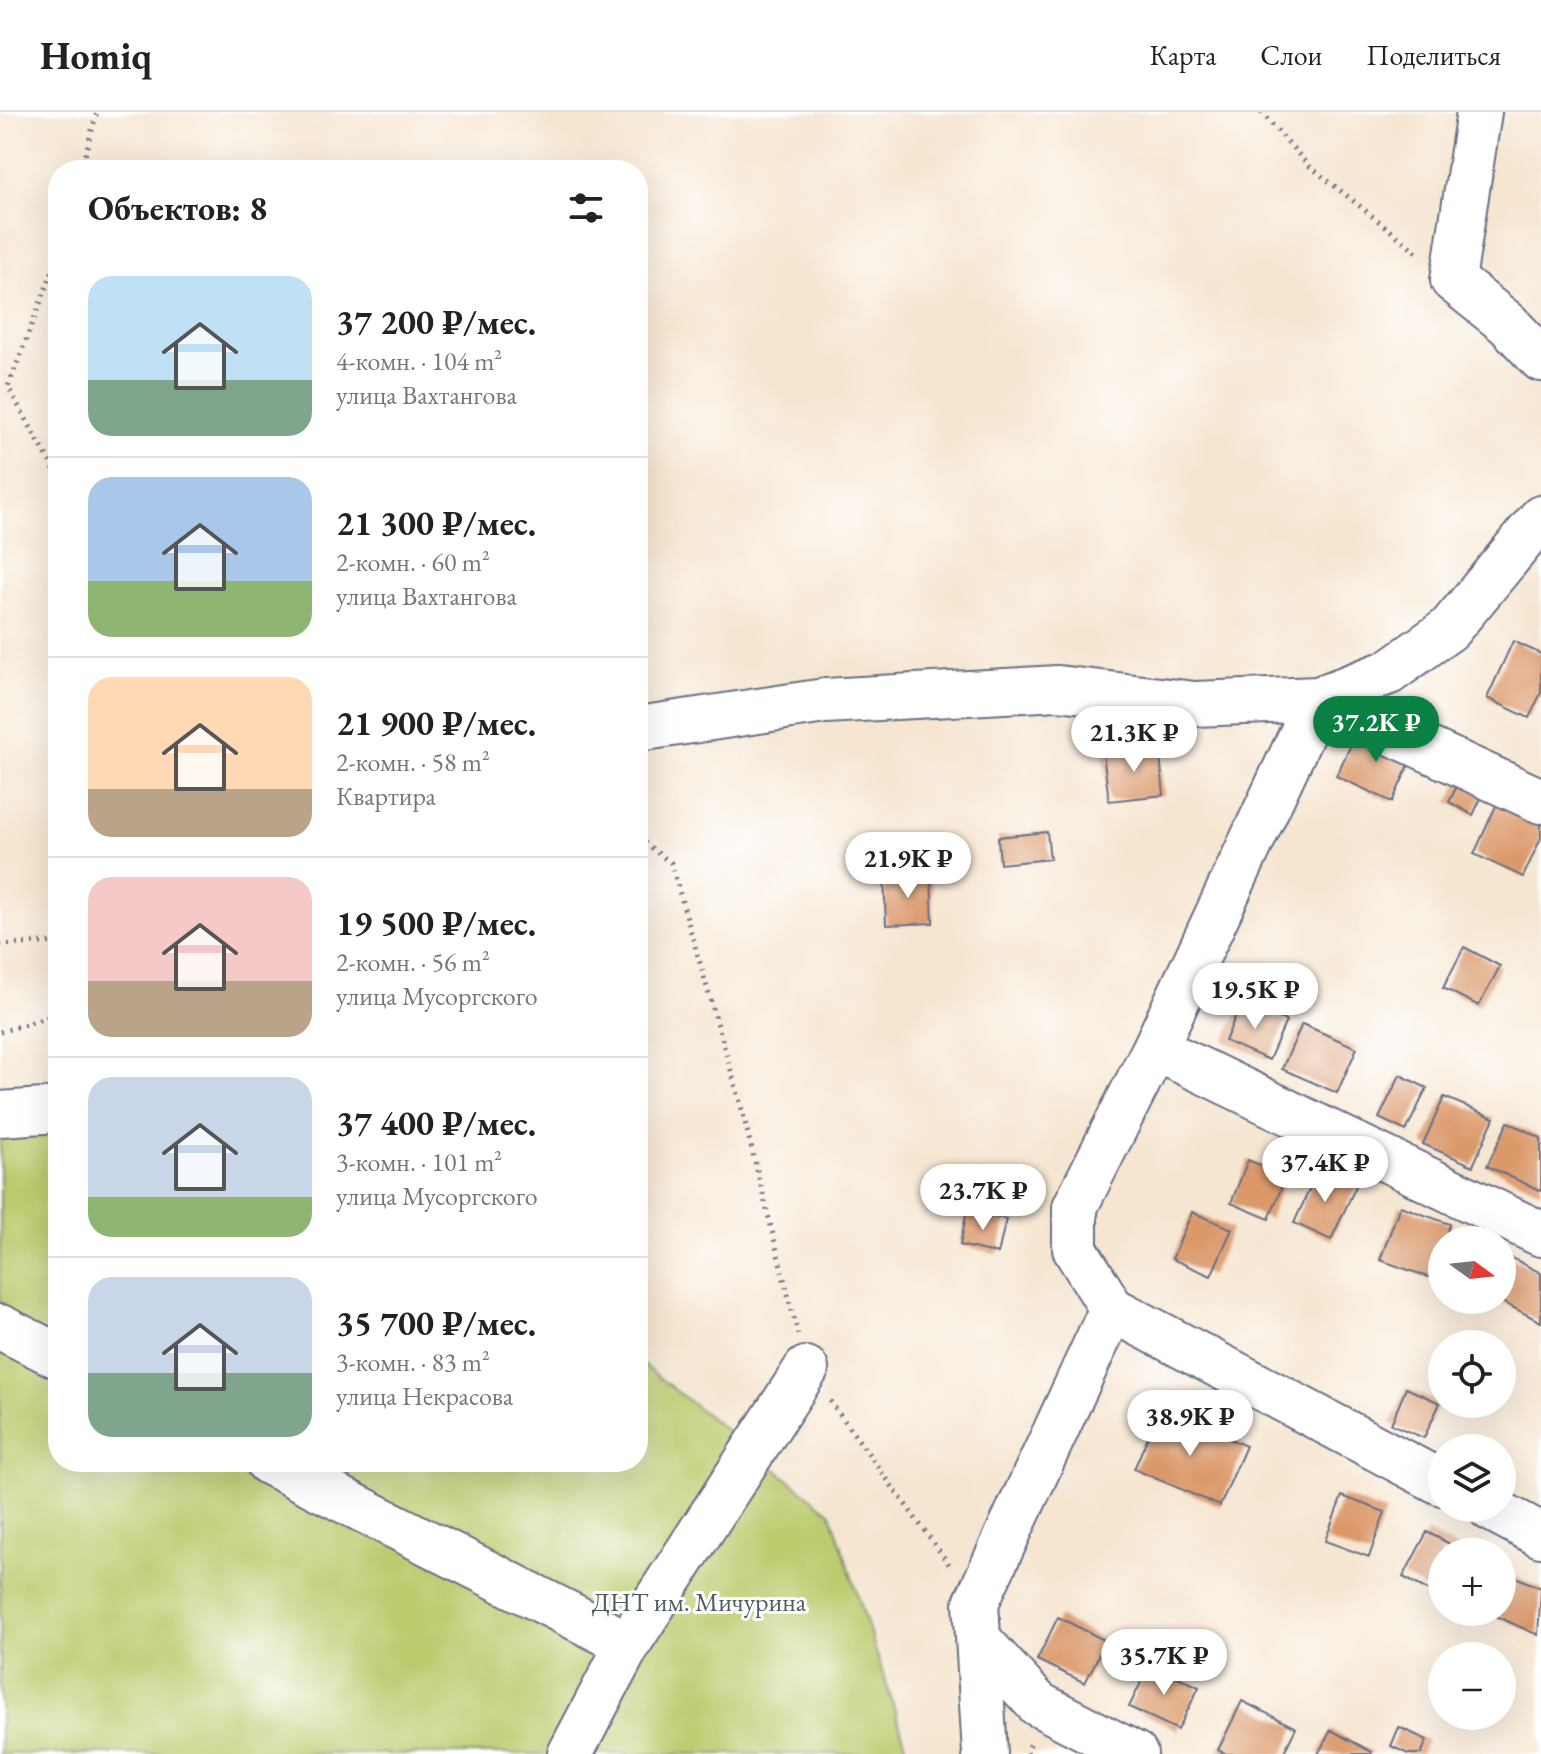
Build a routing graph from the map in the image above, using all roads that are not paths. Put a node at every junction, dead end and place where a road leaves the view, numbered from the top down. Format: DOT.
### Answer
graph roads {
  1 [pos="1479,112"];
  2 [pos="1541,359"];
  3 [pos="1541,518"];
  4 [pos="1318,699"];
  5 [pos="648,728"];
  6 [pos="1541,801"];
  7 [pos="1155,1048"];
  8 [pos="48,1111"];
  9 [pos="0,1114"];
  10 [pos="1541,1234"];
  11 [pos="1112,1309"];
  12 [pos="0,1327"];
  13 [pos="48,1351"];
  14 [pos="806,1369"];
  15 [pos="288,1472"];
  16 [pos="1428,1476"];
  17 [pos="1516,1522"];
  18 [pos="1541,1535"];
  19 [pos="977,1621"];
  20 [pos="628,1644"];
  21 [pos="570,1754"];
  22 [pos="985,1754"];
  23 [pos="1135,1754"];
  1 -- 2 [label="street"];
  3 -- 4 [label="street"];
  4 -- 5 [label="street"];
  4 -- 6 [label="street"];
  4 -- 7 [label="street"];
  7 -- 10 [label="street"];
  7 -- 11 [label="street"];
  8 -- 9 [label="street"];
  11 -- 16 [label="street"];
  11 -- 19 [label="street"];
  12 -- 13 [label="street"];
  14 -- 20 [label="street"];
  15 -- 20 [label="street"];
  17 -- 18 [label="street"];
  19 -- 22 [label="street"];
  19 -- 23 [label="street"];
  20 -- 21 [label="street"];
}
